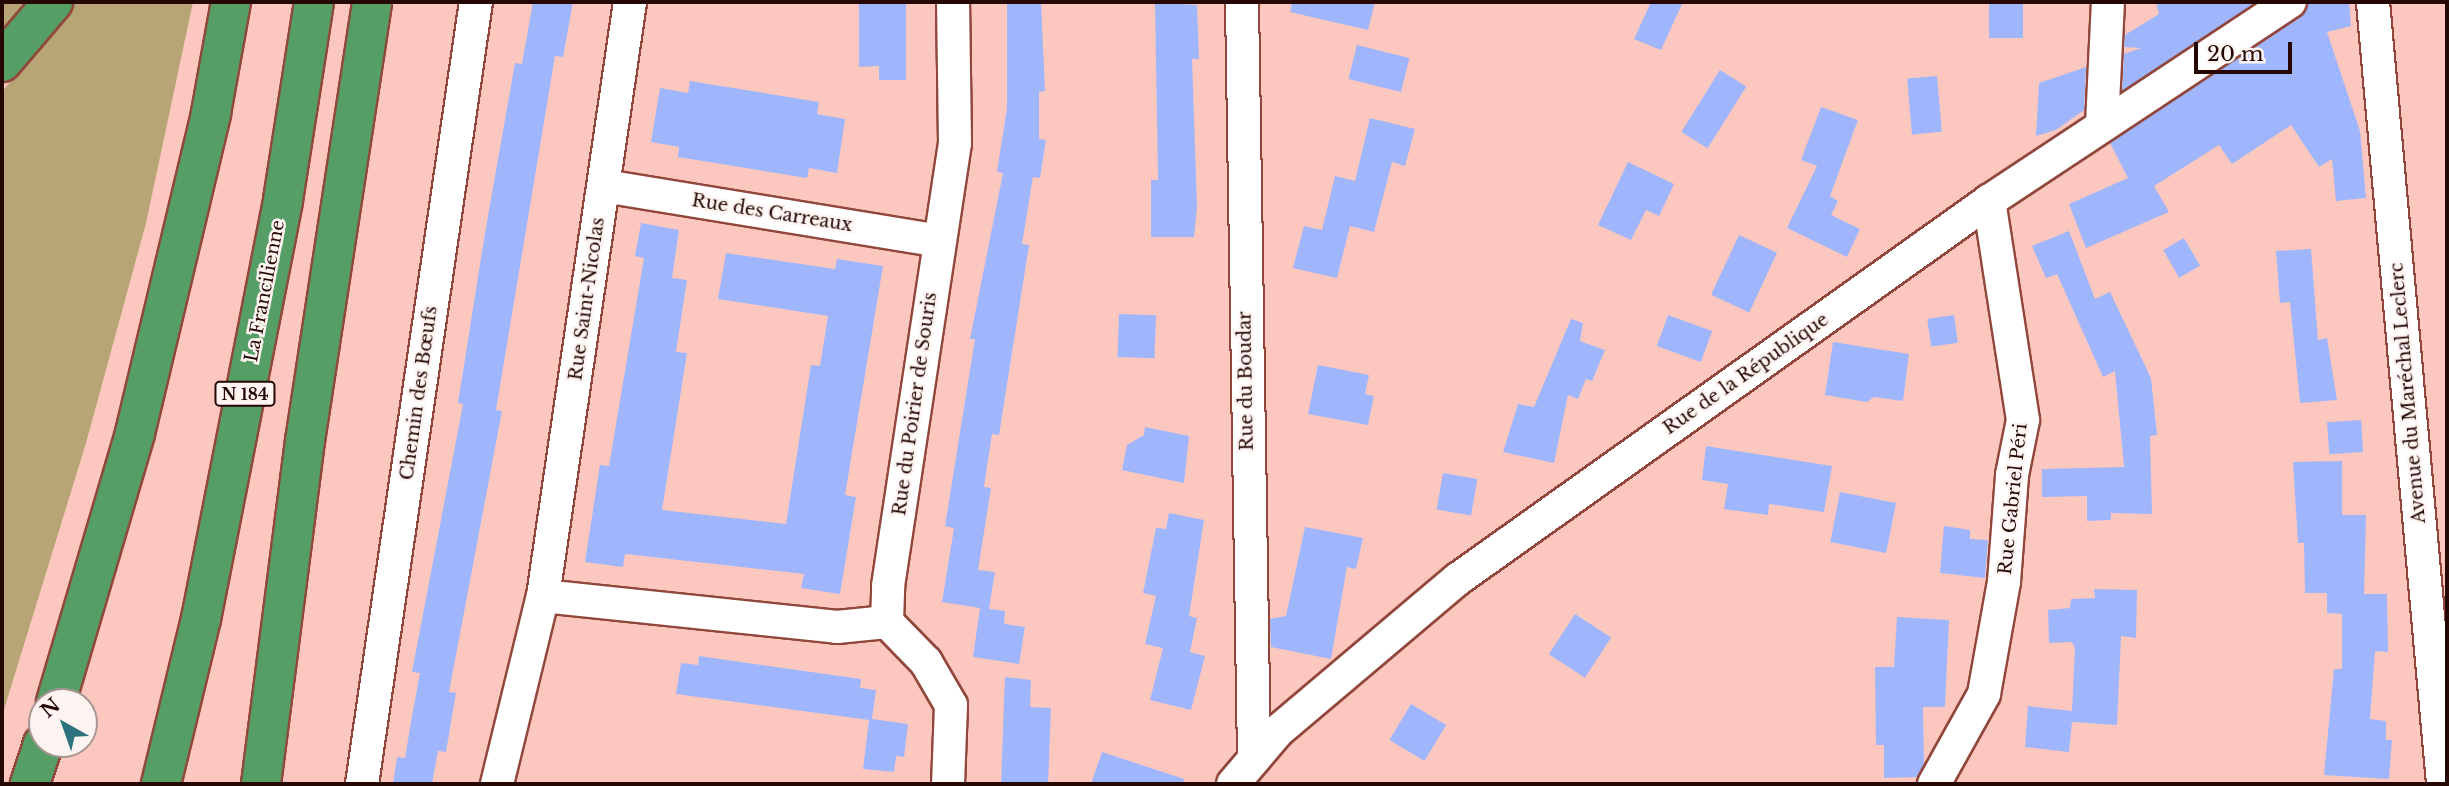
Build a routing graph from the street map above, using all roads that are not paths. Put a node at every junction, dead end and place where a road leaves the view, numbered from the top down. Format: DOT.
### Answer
graph roads {
  1 [pos="53,2"];
  2 [pos="230,2"];
  3 [pos="314,2"];
  4 [pos="372,2"];
  5 [pos="476,2"];
  6 [pos="630,2"];
  7 [pos="953,2"];
  8 [pos="1242,2"];
  9 [pos="2108,2"];
  10 [pos="2290,2"];
  11 [pos="2373,2"];
  12 [pos="2,62"];
  13 [pos="2102,124"];
  14 [pos="604,186"];
  15 [pos="1989,201"];
  16 [pos="940,241"];
  17 [pos="543,596"];
  18 [pos="887,622"];
  19 [pos="60,688"];
  20 [pos="38,758"];
  21 [pos="1254,759"];
  22 [pos="30,784"];
  23 [pos="161,784"];
  24 [pos="261,784"];
  25 [pos="362,784"];
  26 [pos="497,784"];
  27 [pos="948,784"];
  28 [pos="1233,784"];
  29 [pos="1934,784"];
  30 [pos="2443,784"];
  1 -- 12 [label="highway"];
  2 -- 19 [label="highway"];
  3 -- 23 [label="highway, La Francilienne / N 184"];
  4 -- 24 [label="highway"];
  5 -- 25 [label="street, Chemin des Bœufs"];
  6 -- 14 [label="street, Rue Saint-Nicolas"];
  7 -- 16 [label="street, Rue du Poirier de Souris"];
  8 -- 21 [label="street, Rue du Boudar"];
  9 -- 13 [label="street"];
  10 -- 13 [label="street, Rue de la République"];
  11 -- 30 [label="street, Avenue du Maréchal Leclerc"];
  13 -- 15 [label="street, Rue de la République"];
  14 -- 16 [label="street, Rue des Carreaux"];
  14 -- 17 [label="street, Rue Saint-Nicolas"];
  15 -- 21 [label="street, Rue de la République"];
  15 -- 29 [label="street, Rue Gabriel Péri"];
  16 -- 18 [label="street, Rue du Poirier de Souris"];
  17 -- 18 [label="street"];
  17 -- 26 [label="street, Rue Saint-Nicolas"];
  18 -- 27 [label="street"];
  20 -- 22 [label="highway"];
  21 -- 28 [label="street, Rue de la République"];
}
